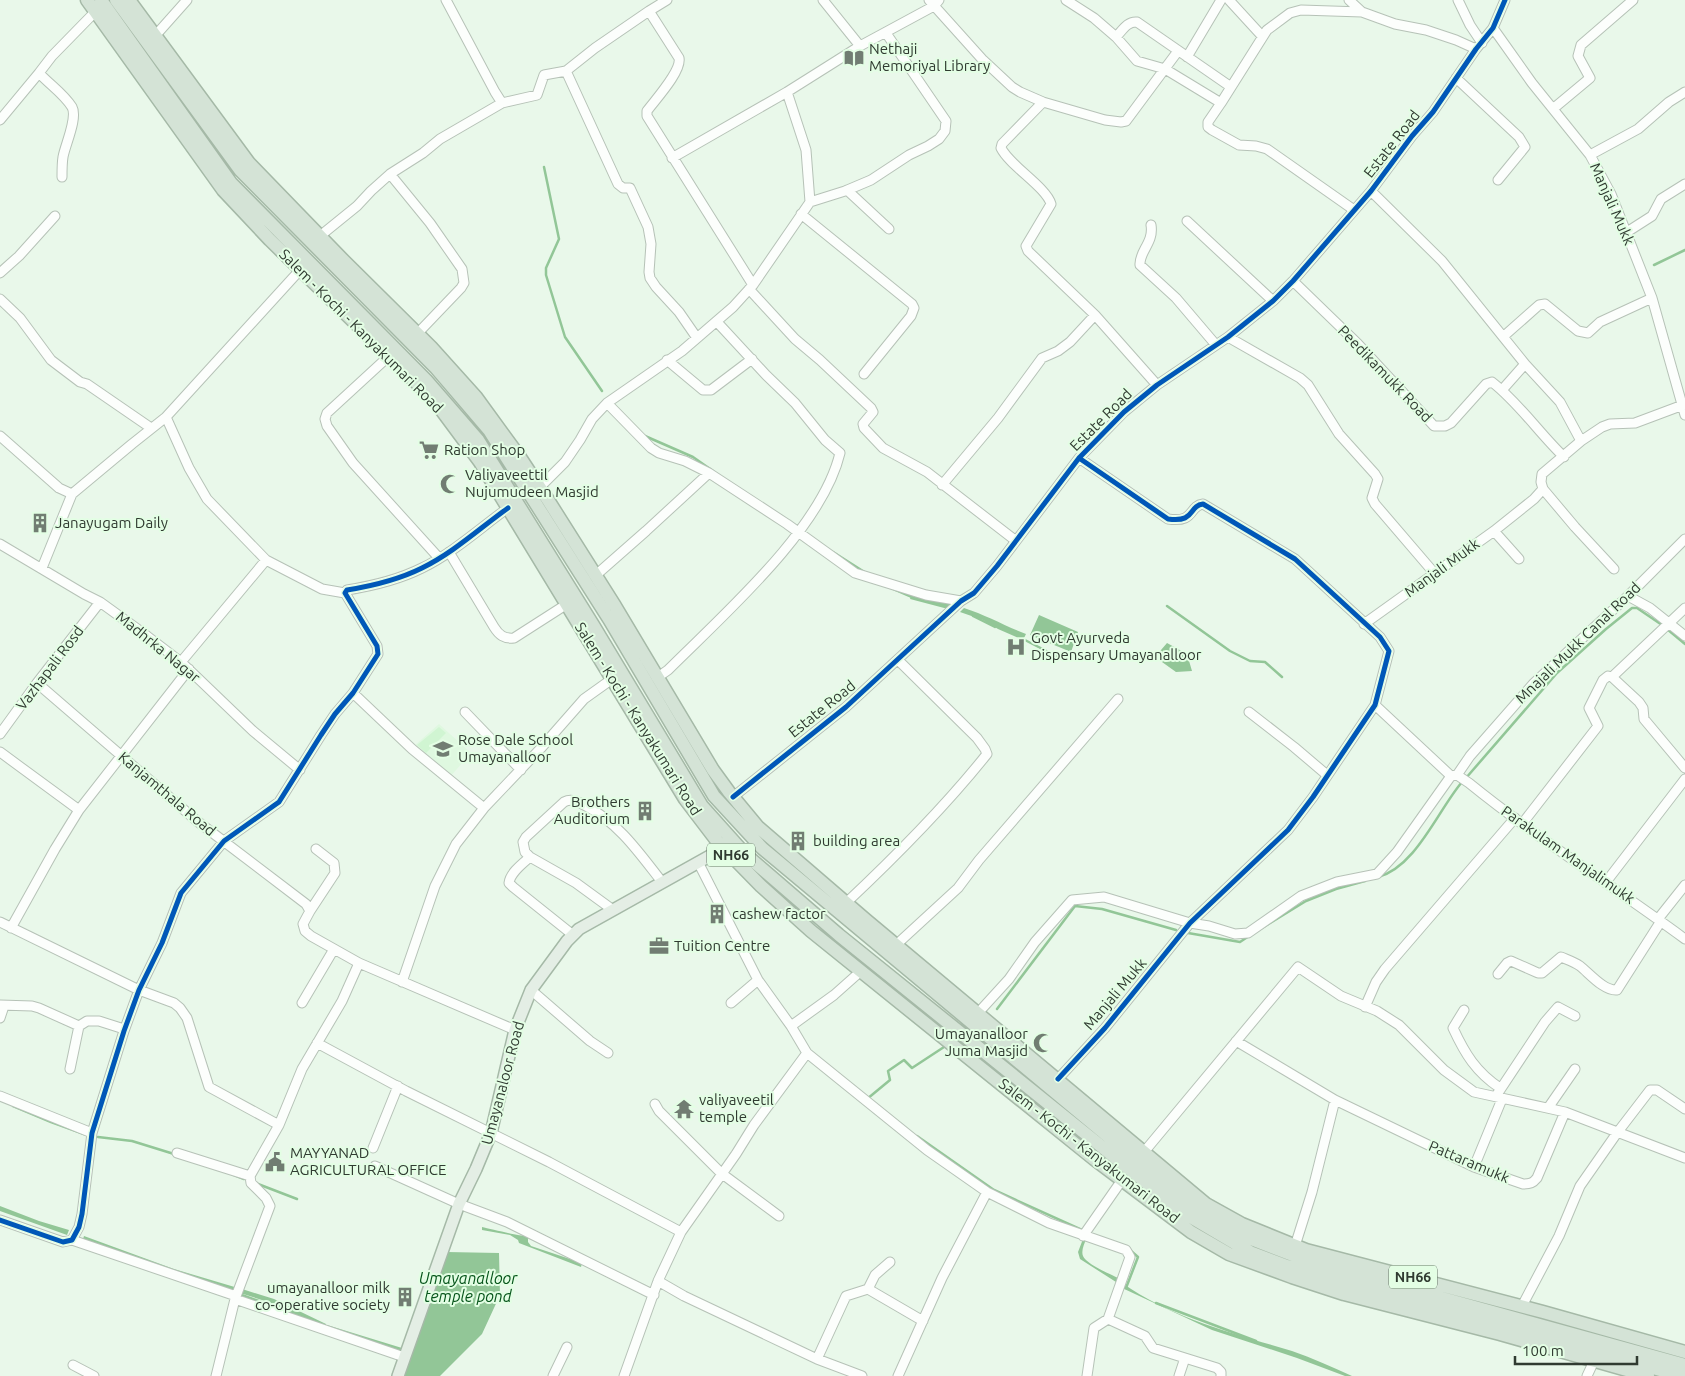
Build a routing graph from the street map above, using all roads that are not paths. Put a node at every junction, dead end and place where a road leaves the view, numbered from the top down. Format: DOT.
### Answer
graph roads {
  1 [pos="87,0"];
  2 [pos="101,0"];
  3 [pos="116,0"];
  4 [pos="129,0"];
  5 [pos="187,0"];
  6 [pos="446,0"];
  7 [pos="667,0"];
  8 [pos="823,0"];
  9 [pos="1066,0"];
  10 [pos="1221,0"];
  11 [pos="1229,0"];
  12 [pos="1349,0"];
  13 [pos="1458,0"];
  14 [pos="1505,0"];
  15 [pos="1633,0"];
  16 [pos="934,2"];
  17 [pos="649,11"];
  18 [pos="95,12"];
  19 [pos="1362,12"];
  20 [pos="1493,28"];
  21 [pos="886,33"];
  22 [pos="156,36"];
  23 [pos="1262,36"];
  24 [pos="1116,38"];
  25 [pos="860,46"];
  26 [pos="1479,46"];
  27 [pos="1178,51"];
  28 [pos="1187,57"];
  29 [pos="1165,69"];
  30 [pos="566,71"];
  31 [pos="39,73"];
  32 [pos="1456,78"];
  33 [pos="1232,87"];
  34 [pos="787,92"];
  35 [pos="1685,92"];
  36 [pos="1043,102"];
  37 [pos="502,103"];
  38 [pos="1221,103"];
  39 [pos="1554,108"];
  40 [pos="0,120"];
  41 [pos="1590,155"];
  42 [pos="672,158"];
  43 [pos="390,174"];
  44 [pos="62,177"];
  45 [pos="1498,180"];
  46 [pos="1685,184"];
  47 [pos="847,190"];
  48 [pos="1371,190"];
  49 [pos="810,202"];
  50 [pos="1354,210"];
  51 [pos="801,214"];
  52 [pos="55,216"];
  53 [pos="1187,222"];
  54 [pos="1151,225"];
  55 [pos="889,229"];
  56 [pos="1626,232"];
  57 [pos="320,236"];
  58 [pos="300,270"];
  59 [pos="0,273"];
  60 [pos="1294,281"];
  61 [pos="751,287"];
  62 [pos="1652,298"];
  63 [pos="0,299"];
  64 [pos="1273,301"];
  65 [pos="1095,315"];
  66 [pos="717,322"];
  67 [pos="418,334"];
  68 [pos="1504,336"];
  69 [pos="1228,337"];
  70 [pos="697,338"];
  71 [pos="1216,345"];
  72 [pos="389,356"];
  73 [pos="752,359"];
  74 [pos="667,360"];
  75 [pos="1525,364"];
  76 [pos="864,374"];
  77 [pos="1157,385"];
  78 [pos="1502,390"];
  79 [pos="607,403"];
  80 [pos="1683,405"];
  81 [pos="1685,415"];
  82 [pos="166,417"];
  83 [pos="151,428"];
  84 [pos="0,436"];
  85 [pos="1581,441"];
  86 [pos="1564,456"];
  87 [pos="1079,458"];
  88 [pos="709,473"];
  89 [pos="942,485"];
  90 [pos="540,487"];
  91 [pos="1543,490"];
  92 [pos="72,494"];
  93 [pos="508,508"];
  94 [pos="1494,531"];
  95 [pos="798,533"];
  96 [pos="1685,539"];
  97 [pos="1016,541"];
  98 [pos="0,544"];
  99 [pos="449,552"];
  100 [pos="439,558"];
  101 [pos="1519,559"];
  102 [pos="266,560"];
  103 [pos="42,568"];
  104 [pos="1614,569"];
  105 [pos="1435,574"];
  106 [pos="596,575"];
  107 [pos="345,593"];
  108 [pos="1628,596"];
  109 [pos="961,601"];
  110 [pos="100,602"];
  111 [pos="567,604"];
  112 [pos="1685,608"];
  113 [pos="1668,622"];
  114 [pos="1364,624"];
  115 [pos="1685,636"];
  116 [pos="898,660"];
  117 [pos="181,662"];
  118 [pos="189,669"];
  119 [pos="658,677"];
  120 [pos="1612,677"];
  121 [pos="612,678"];
  122 [pos="37,683"];
  123 [pos="353,693"];
  124 [pos="1118,699"];
  125 [pos="1375,705"];
  126 [pos="465,712"];
  127 [pos="1249,712"];
  128 [pos="0,734"];
  129 [pos="0,752"];
  130 [pos="122,756"];
  131 [pos="1685,768"];
  132 [pos="300,770"];
  133 [pos="521,770"];
  134 [pos="1327,775"];
  135 [pos="1456,776"];
  136 [pos="1685,779"];
  137 [pos="733,797"];
  138 [pos="484,808"];
  139 [pos="79,810"];
  140 [pos="1519,821"];
  141 [pos="224,841"];
  142 [pos="724,848"];
  143 [pos="316,849"];
  144 [pos="530,857"];
  145 [pos="698,862"];
  146 [pos="662,882"];
  147 [pos="1606,882"];
  148 [pos="1685,885"];
  149 [pos="846,903"];
  150 [pos="310,910"];
  151 [pos="613,910"];
  152 [pos="1660,920"];
  153 [pos="0,922"];
  154 [pos="1190,922"];
  155 [pos="11,928"];
  156 [pos="572,935"];
  157 [pos="1685,938"];
  158 [pos="896,944"];
  159 [pos="334,949"];
  160 [pos="359,963"];
  161 [pos="861,971"];
  162 [pos="1498,974"];
  163 [pos="758,980"];
  164 [pos="402,982"];
  165 [pos="138,990"];
  166 [pos="531,990"];
  167 [pos="302,1003"];
  168 [pos="731,1003"];
  169 [pos="2,1006"];
  170 [pos="1365,1007"];
  171 [pos="1464,1010"];
  172 [pos="978,1013"];
  173 [pos="1575,1016"];
  174 [pos="0,1018"];
  175 [pos="79,1026"];
  176 [pos="791,1026"];
  177 [pos="124,1029"];
  178 [pos="515,1030"];
  179 [pos="1236,1041"];
  180 [pos="317,1043"];
  181 [pos="608,1053"];
  182 [pos="807,1053"];
  183 [pos="70,1069"];
  184 [pos="1575,1069"];
  185 [pos="1058,1079"];
  186 [pos="398,1086"];
  187 [pos="1500,1095"];
  188 [pos="0,1096"];
  189 [pos="1335,1100"];
  190 [pos="655,1104"];
  191 [pos="1548,1108"];
  192 [pos="1685,1109"];
  193 [pos="1565,1112"];
  194 [pos="278,1125"];
  195 [pos="92,1133"];
  196 [pos="492,1133"];
  197 [pos="1617,1133"];
  198 [pos="373,1148"];
  199 [pos="1144,1152"];
  200 [pos="177,1153"];
  201 [pos="1685,1158"];
  202 [pos="375,1166"];
  203 [pos="1474,1167"];
  204 [pos="721,1173"];
  205 [pos="250,1176"];
  206 [pos="1122,1180"];
  207 [pos="987,1192"];
  208 [pos="458,1204"];
  209 [pos="779,1216"];
  210 [pos="0,1220"];
  211 [pos="681,1232"];
  212 [pos="1083,1236"];
  213 [pos="72,1240"];
  214 [pos="1295,1246"];
  215 [pos="890,1262"];
  216 [pos="658,1281"];
  217 [pos="868,1289"];
  218 [pos="654,1295"];
  219 [pos="236,1298"];
  220 [pos="1522,1306"];
  221 [pos="1108,1319"];
  222 [pos="923,1321"];
  223 [pos="567,1347"];
  224 [pos="1685,1352"];
  225 [pos="404,1357"];
  226 [pos="1185,1358"];
  227 [pos="817,1359"];
  228 [pos="1594,1361"];
  229 [pos="73,1365"];
  230 [pos="1685,1365"];
  231 [pos="94,1376"];
  232 [pos="216,1376"];
  233 [pos="398,1376"];
  234 [pos="553,1376"];
  235 [pos="624,1376"];
  236 [pos="862,1376"];
  237 [pos="898,1376"];
  238 [pos="1087,1376"];
  239 [pos="1179,1376"];
  240 [pos="1221,1376"];
  241 [pos="1587,1376"];
  242 [pos="1648,1376"];
  243 [pos="1682,1376"];
  1 -- 18 [label="highway, Salem - Kochi - Kanyakumari Road / NH66"];
  2 -- 243 [label="highway"];
  3 -- 230 [label="highway"];
  4 -- 22 [label="highway, Salem - Kochi - Kanyakumari Road / NH66"];
  5 -- 22 [label="street"];
  6 -- 37 [label="street"];
  7 -- 17 [label="street"];
  8 -- 25 [label="street"];
  9 -- 24 [label="street"];
  10 -- 28 [label="street"];
  11 -- 23 [label="street"];
  12 -- 19 [label="street"];
  13 -- 26 [label="street"];
  14 -- 20 [label="street, Estate Road"];
  15 -- 39 [label="street"];
  16 -- 21 [label="street"];
  16 -- 36 [label="street"];
  17 -- 30 [label="street"];
  17 -- 42 [label="street"];
  18 -- 31 [label="street"];
  18 -- 58 [label="highway, Salem - Kochi - Kanyakumari Road / NH66"];
  19 -- 23 [label="street"];
  19 -- 26 [label="street"];
  20 -- 26 [label="street, Estate Road"];
  20 -- 39 [label="street, Manjali Mukk"];
  21 -- 25 [label="street"];
  21 -- 47 [label="street"];
  22 -- 57 [label="highway, Salem - Kochi - Kanyakumari Road / NH66"];
  23 -- 33 [label="street"];
  24 -- 27 [label="street"];
  24 -- 29 [label="street"];
  25 -- 34 [label="street"];
  26 -- 32 [label="street, Estate Road"];
  27 -- 28 [label="street"];
  27 -- 29 [label="street"];
  28 -- 33 [label="street"];
  29 -- 36 [label="street"];
  29 -- 38 [label="street"];
  30 -- 37 [label="street"];
  30 -- 70 [label="street"];
  31 -- 40 [label="street"];
  31 -- 44 [label="street"];
  32 -- 45 [label="street"];
  32 -- 48 [label="street, Estate Road"];
  33 -- 38 [label="street"];
  34 -- 42 [label="street"];
  34 -- 49 [label="street"];
  35 -- 41 [label="street"];
  36 -- 65 [label="street"];
  37 -- 43 [label="street"];
  38 -- 50 [label="street"];
  39 -- 41 [label="street, Manjali Mukk"];
  41 -- 56 [label="street, Manjali Mukk"];
  42 -- 61 [label="street"];
  43 -- 57 [label="street"];
  43 -- 67 [label="street"];
  46 -- 56 [label="street"];
  47 -- 49 [label="street"];
  47 -- 55 [label="street"];
  48 -- 50 [label="street, Estate Road"];
  48 -- 68 [label="street"];
  49 -- 51 [label="street"];
  50 -- 60 [label="street, Estate Road"];
  51 -- 61 [label="street"];
  51 -- 76 [label="street"];
  52 -- 59 [label="street"];
  53 -- 64 [label="street"];
  54 -- 71 [label="street"];
  56 -- 62 [label="street, Manjali Mukk"];
  57 -- 67 [label="highway, Salem - Kochi - Kanyakumari Road / NH66"];
  58 -- 72 [label="highway, Salem - Kochi - Kanyakumari Road / NH66"];
  58 -- 82 [label="street"];
  60 -- 64 [label="street, Estate Road"];
  60 -- 78 [label="street, Peedikamukk Road"];
  61 -- 66 [label="street"];
  61 -- 89 [label="street"];
  62 -- 68 [label="street"];
  62 -- 80 [label="street, Manjali Mukk"];
  63 -- 83 [label="street"];
  64 -- 69 [label="street, Estate Road"];
  65 -- 77 [label="street"];
  65 -- 89 [label="street"];
  66 -- 70 [label="street"];
  66 -- 73 [label="street"];
  67 -- 90 [label="highway, Salem - Kochi - Kanyakumari Road / NH66"];
  68 -- 75 [label="street"];
  69 -- 71 [label="street, Estate Road"];
  69 -- 105 [label="street"];
  70 -- 74 [label="street"];
  71 -- 77 [label="street, Estate Road"];
  72 -- 93 [label="highway, Salem - Kochi - Kanyakumari Road / NH66"];
  72 -- 100 [label="street"];
  73 -- 74 [label="street"];
  73 -- 95 [label="street"];
  74 -- 79 [label="street"];
  75 -- 78 [label="street"];
  75 -- 85 [label="street"];
  77 -- 87 [label="street, Estate Road"];
  78 -- 86 [label="street"];
  79 -- 88 [label="street"];
  79 -- 90 [label="street"];
  80 -- 81 [label="street, Manjali Mukk"];
  80 -- 85 [label="street"];
  82 -- 83 [label="street"];
  82 -- 102 [label="street"];
  83 -- 92 [label="street"];
  84 -- 92 [label="street"];
  85 -- 86 [label="street"];
  86 -- 91 [label="street"];
  87 -- 97 [label="street, Estate Road"];
  87 -- 114 [label="street"];
  88 -- 95 [label="street"];
  88 -- 106 [label="street"];
  89 -- 97 [label="street"];
  90 -- 106 [label="highway, Salem - Kochi - Kanyakumari Road / NH66"];
  91 -- 94 [label="street, Manjali Mukk"];
  91 -- 104 [label="street"];
  92 -- 103 [label="street"];
  93 -- 99 [label="street"];
  93 -- 111 [label="highway, Salem - Kochi - Kanyakumari Road / NH66"];
  94 -- 101 [label="street"];
  94 -- 105 [label="street, Manjali Mukk"];
  95 -- 109 [label="street"];
  95 -- 119 [label="street"];
  96 -- 108 [label="street, Mnajali Mukk Canal Road"];
  97 -- 109 [label="street, Estate Road"];
  98 -- 103 [label="street, Madhrka Nagar"];
  99 -- 100 [label="street"];
  99 -- 111 [label="street"];
  100 -- 107 [label="street"];
  102 -- 107 [label="street"];
  102 -- 117 [label="street"];
  103 -- 110 [label="street, Madhrka Nagar"];
  105 -- 114 [label="street, Manjali Mukk"];
  106 -- 119 [label="highway, Salem - Kochi - Kanyakumari Road / NH66"];
  107 -- 123 [label="street"];
  108 -- 113 [label="street"];
  108 -- 135 [label="street, Mnajali Mukk Canal Road"];
  109 -- 116 [label="street, Estate Road"];
  110 -- 117 [label="street, Madhrka Nagar"];
  110 -- 122 [label="street, Vazhapali Rosd"];
  111 -- 121 [label="highway, Salem - Kochi - Kanyakumari Road / NH66"];
  112 -- 113 [label="street"];
  113 -- 115 [label="street"];
  113 -- 120 [label="street"];
  114 -- 125 [label="street, Manjali Mukk"];
  116 -- 137 [label="street, Estate Road"];
  116 -- 149 [label="street"];
  117 -- 118 [label="street, Madhrka Nagar"];
  118 -- 130 [label="street"];
  118 -- 132 [label="street, Madhrka Nagar"];
  119 -- 137 [label="highway, Salem - Kochi - Kanyakumari Road / NH66"];
  120 -- 131 [label="street"];
  120 -- 140 [label="street"];
  121 -- 133 [label="street"];
  121 -- 142 [label="highway, Salem - Kochi - Kanyakumari Road / NH66"];
  122 -- 128 [label="street, Vazhapali Rosd"];
  122 -- 130 [label="street, Kanjamthala Road"];
  123 -- 132 [label="street"];
  123 -- 138 [label="street"];
  124 -- 158 [label="street"];
  125 -- 134 [label="street, Manjali Mukk"];
  125 -- 135 [label="street, Parakulam Manjalimukk"];
  126 -- 133 [label="street"];
  127 -- 134 [label="street"];
  129 -- 139 [label="street"];
  130 -- 139 [label="street"];
  130 -- 141 [label="street, Kanjamthala Road"];
  132 -- 141 [label="street"];
  133 -- 138 [label="street"];
  134 -- 154 [label="street, Manjali Mukk"];
  135 -- 140 [label="street, Parakulam Manjalimukk"];
  135 -- 154 [label="street, Mnajali Mukk Canal Road"];
  136 -- 147 [label="street"];
  137 -- 149 [label="highway, Salem - Kochi - Kanyakumari Road / NH66"];
  138 -- 164 [label="street"];
  139 -- 155 [label="street"];
  140 -- 147 [label="street, Parakulam Manjalimukk"];
  140 -- 170 [label="street"];
  141 -- 150 [label="street, Kanjamthala Road"];
  141 -- 165 [label="street"];
  142 -- 145 [label="main road, Umayanaloor Road"];
  142 -- 161 [label="highway, Salem - Kochi - Kanyakumari Road / NH66"];
  143 -- 150 [label="street"];
  144 -- 146 [label="street"];
  144 -- 151 [label="street"];
  144 -- 156 [label="street"];
  145 -- 146 [label="main road, Umayanaloor Road"];
  145 -- 163 [label="street"];
  146 -- 151 [label="main road, Umayanaloor Road"];
  147 -- 152 [label="street, Parakulam Manjalimukk"];
  148 -- 152 [label="street"];
  149 -- 158 [label="highway, Salem - Kochi - Kanyakumari Road / NH66"];
  150 -- 159 [label="street"];
  151 -- 156 [label="main road, Umayanaloor Road"];
  152 -- 157 [label="street, Parakulam Manjalimukk"];
  152 -- 162 [label="street"];
  153 -- 155 [label="street"];
  154 -- 172 [label="street, Mnajali Mukk Canal Road"];
  154 -- 185 [label="street, Manjali Mukk"];
  155 -- 165 [label="street"];
  156 -- 166 [label="main road, Umayanaloor Road"];
  158 -- 172 [label="highway, Salem - Kochi - Kanyakumari Road / NH66"];
  159 -- 160 [label="street"];
  159 -- 167 [label="street"];
  160 -- 164 [label="street"];
  160 -- 180 [label="street"];
  161 -- 176 [label="street"];
  161 -- 206 [label="highway, Salem - Kochi - Kanyakumari Road / NH66"];
  163 -- 168 [label="street"];
  163 -- 176 [label="street"];
  164 -- 178 [label="street"];
  165 -- 177 [label="street"];
  165 -- 194 [label="street"];
  166 -- 178 [label="main road, Umayanaloor Road"];
  166 -- 181 [label="street"];
  169 -- 174 [label="street"];
  169 -- 175 [label="street"];
  170 -- 179 [label="street"];
  170 -- 187 [label="street"];
  171 -- 187 [label="street"];
  172 -- 185 [label="highway, Salem - Kochi - Kanyakumari Road / NH66"];
  173 -- 187 [label="street"];
  175 -- 177 [label="street"];
  175 -- 183 [label="street"];
  176 -- 182 [label="street"];
  177 -- 195 [label="street"];
  178 -- 196 [label="main road, Umayanaloor Road"];
  179 -- 189 [label="street, Pattaramukk"];
  179 -- 199 [label="street"];
  180 -- 186 [label="street"];
  180 -- 194 [label="street"];
  182 -- 204 [label="street"];
  182 -- 207 [label="street"];
  184 -- 191 [label="street"];
  185 -- 199 [label="highway, Salem - Kochi - Kanyakumari Road / NH66"];
  186 -- 196 [label="street"];
  186 -- 198 [label="street"];
  187 -- 191 [label="street"];
  187 -- 203 [label="street"];
  188 -- 195 [label="street"];
  189 -- 203 [label="street, Pattaramukk"];
  189 -- 214 [label="street"];
  190 -- 204 [label="street"];
  191 -- 193 [label="street"];
  192 -- 197 [label="street"];
  193 -- 197 [label="street"];
  193 -- 203 [label="street, Pattaramukk"];
  194 -- 205 [label="street"];
  195 -- 213 [label="street"];
  196 -- 208 [label="main road, Umayanaloor Road"];
  196 -- 211 [label="street"];
  197 -- 201 [label="street"];
  197 -- 220 [label="street"];
  199 -- 214 [label="highway, Salem - Kochi - Kanyakumari Road / NH66"];
  200 -- 205 [label="street"];
  202 -- 208 [label="street"];
  204 -- 209 [label="street"];
  204 -- 211 [label="street"];
  205 -- 219 [label="street"];
  206 -- 212 [label="street"];
  206 -- 228 [label="highway, Salem - Kochi - Kanyakumari Road / NH66"];
  207 -- 212 [label="street"];
  207 -- 222 [label="street"];
  208 -- 218 [label="street"];
  208 -- 225 [label="main road, Umayanaloor Road"];
  210 -- 213 [label="street"];
  211 -- 216 [label="street"];
  212 -- 221 [label="street"];
  213 -- 219 [label="street"];
  214 -- 220 [label="highway, Salem - Kochi - Kanyakumari Road / NH66"];
  215 -- 217 [label="street"];
  216 -- 218 [label="street"];
  216 -- 227 [label="street"];
  217 -- 222 [label="street"];
  217 -- 227 [label="street"];
  218 -- 235 [label="street"];
  219 -- 225 [label="street"];
  219 -- 232 [label="street"];
  220 -- 224 [label="highway, Salem - Kochi - Kanyakumari Road / NH66"];
  221 -- 226 [label="street"];
  221 -- 238 [label="street"];
  222 -- 237 [label="street"];
  223 -- 234 [label="street"];
  225 -- 233 [label="main road, Umayanaloor Road"];
  226 -- 239 [label="street"];
  226 -- 240 [label="street"];
  227 -- 236 [label="street"];
  228 -- 241 [label="street"];
  228 -- 242 [label="highway, Salem - Kochi - Kanyakumari Road / NH66"];
  229 -- 231 [label="street"];
}
